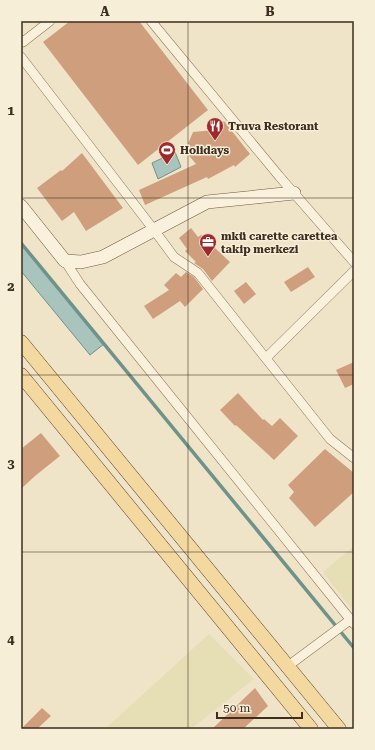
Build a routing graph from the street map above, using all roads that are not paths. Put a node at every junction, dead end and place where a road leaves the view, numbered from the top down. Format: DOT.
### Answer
graph roads {
  1 [pos="50,21"];
  2 [pos="151,21"];
  3 [pos="22,42"];
  4 [pos="21,57"];
  5 [pos="294,193"];
  6 [pos="21,206"];
  7 [pos="154,230"];
  8 [pos="65,261"];
  9 [pos="354,262"];
  10 [pos="354,271"];
  11 [pos="21,342"];
  12 [pos="266,358"];
  13 [pos="21,375"];
  14 [pos="354,458"];
  15 [pos="352,622"];
  16 [pos="288,666"];
  17 [pos="311,729"];
  18 [pos="339,729"];
  1 -- 3 [label="street"];
  2 -- 5 [label="street"];
  4 -- 7 [label="street"];
  5 -- 7 [label="street"];
  5 -- 9 [label="street"];
  6 -- 8 [label="street"];
  7 -- 8 [label="street"];
  7 -- 12 [label="street"];
  8 -- 15 [label="street"];
  10 -- 12 [label="street"];
  11 -- 16 [label="main road"];
  12 -- 14 [label="street"];
  13 -- 17 [label="main road"];
  15 -- 16 [label="street"];
  16 -- 18 [label="main road"];
}
